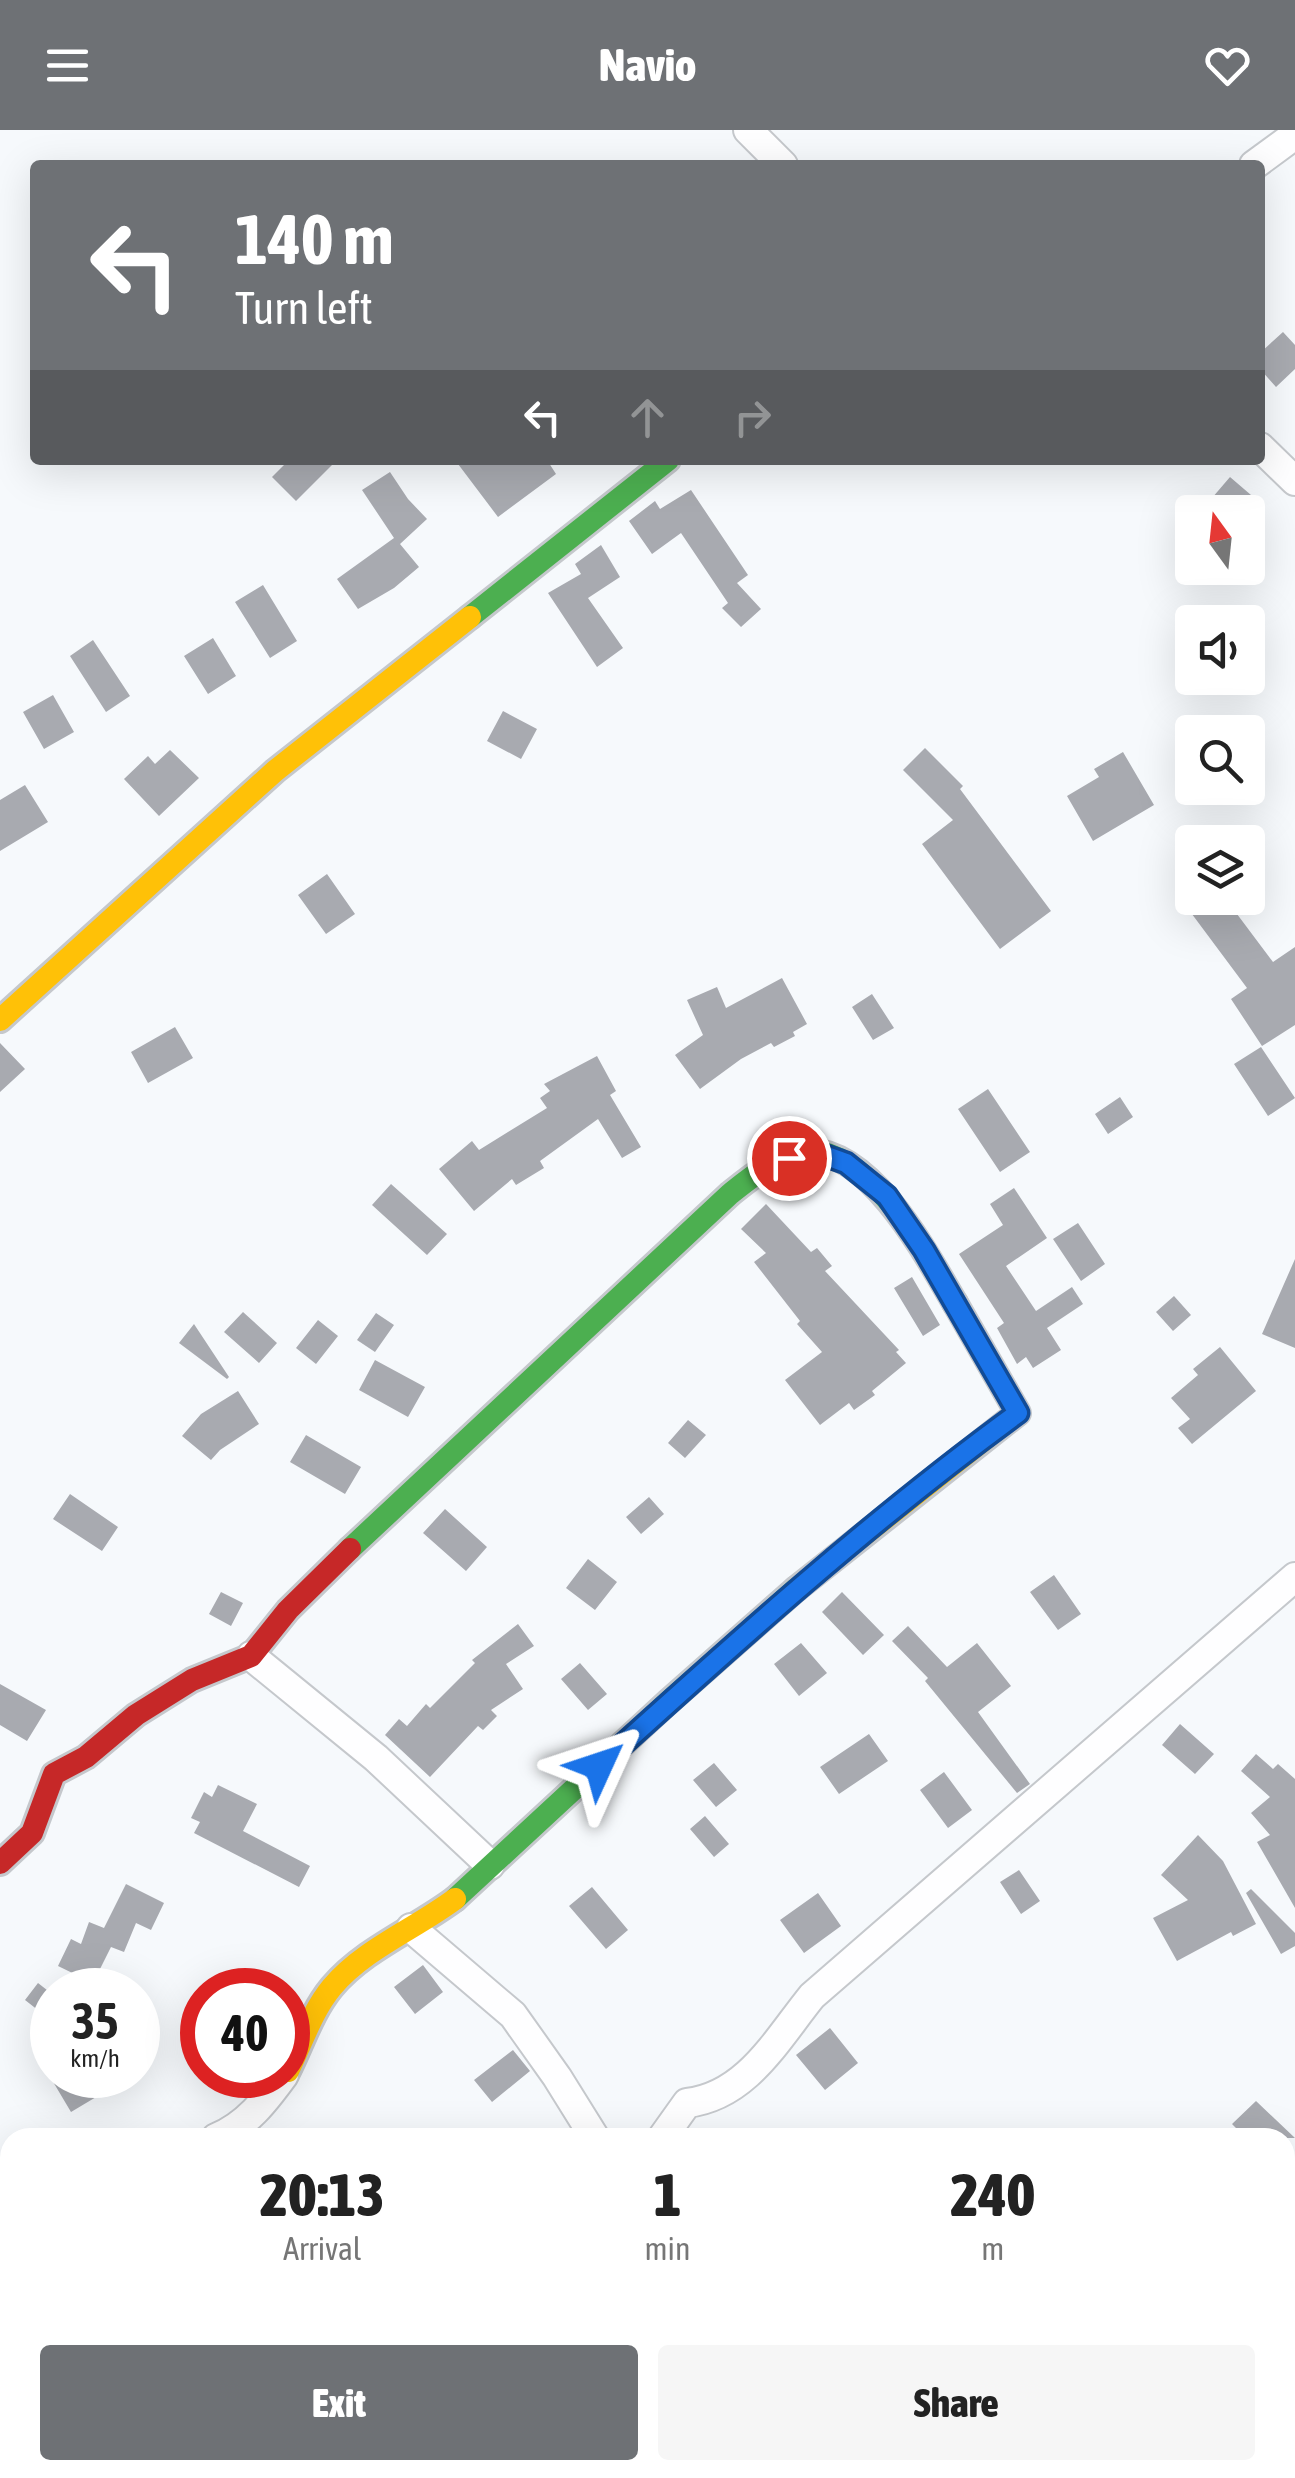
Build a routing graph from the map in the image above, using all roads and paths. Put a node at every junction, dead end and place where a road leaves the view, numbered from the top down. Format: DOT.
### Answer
graph roads {
  1 [pos="748,130"];
  2 [pos="1295,135"];
  3 [pos="778,160"];
  4 [pos="1261,160"];
  5 [pos="1265,451"];
  6 [pos="662,465"];
  7 [pos="1295,481"];
  8 [pos="0,1020"];
  9 [pos="1295,1577"];
  10 [pos="251,1656"];
  11 [pos="0,1863"];
  12 [pos="490,1865"];
  13 [pos="411,1928"];
  14 [pos="310,2029"];
  15 [pos="267,2098"];
  16 [pos="238,2128"];
  17 [pos="588,2128"];
  18 [pos="669,2128"];
  1 -- 3 [label="street"];
  2 -- 4 [label="street"];
  5 -- 7 [label="street"];
  6 -- 8 [label="street"];
  9 -- 18 [label="street"];
  10 -- 11 [label="street"];
  10 -- 12 [label="street"];
  10 -- 12 [label="street"];
  12 -- 13 [label="street"];
  13 -- 14 [label="street"];
  13 -- 17 [label="street"];
  15 -- 16 [label="street"];
}
